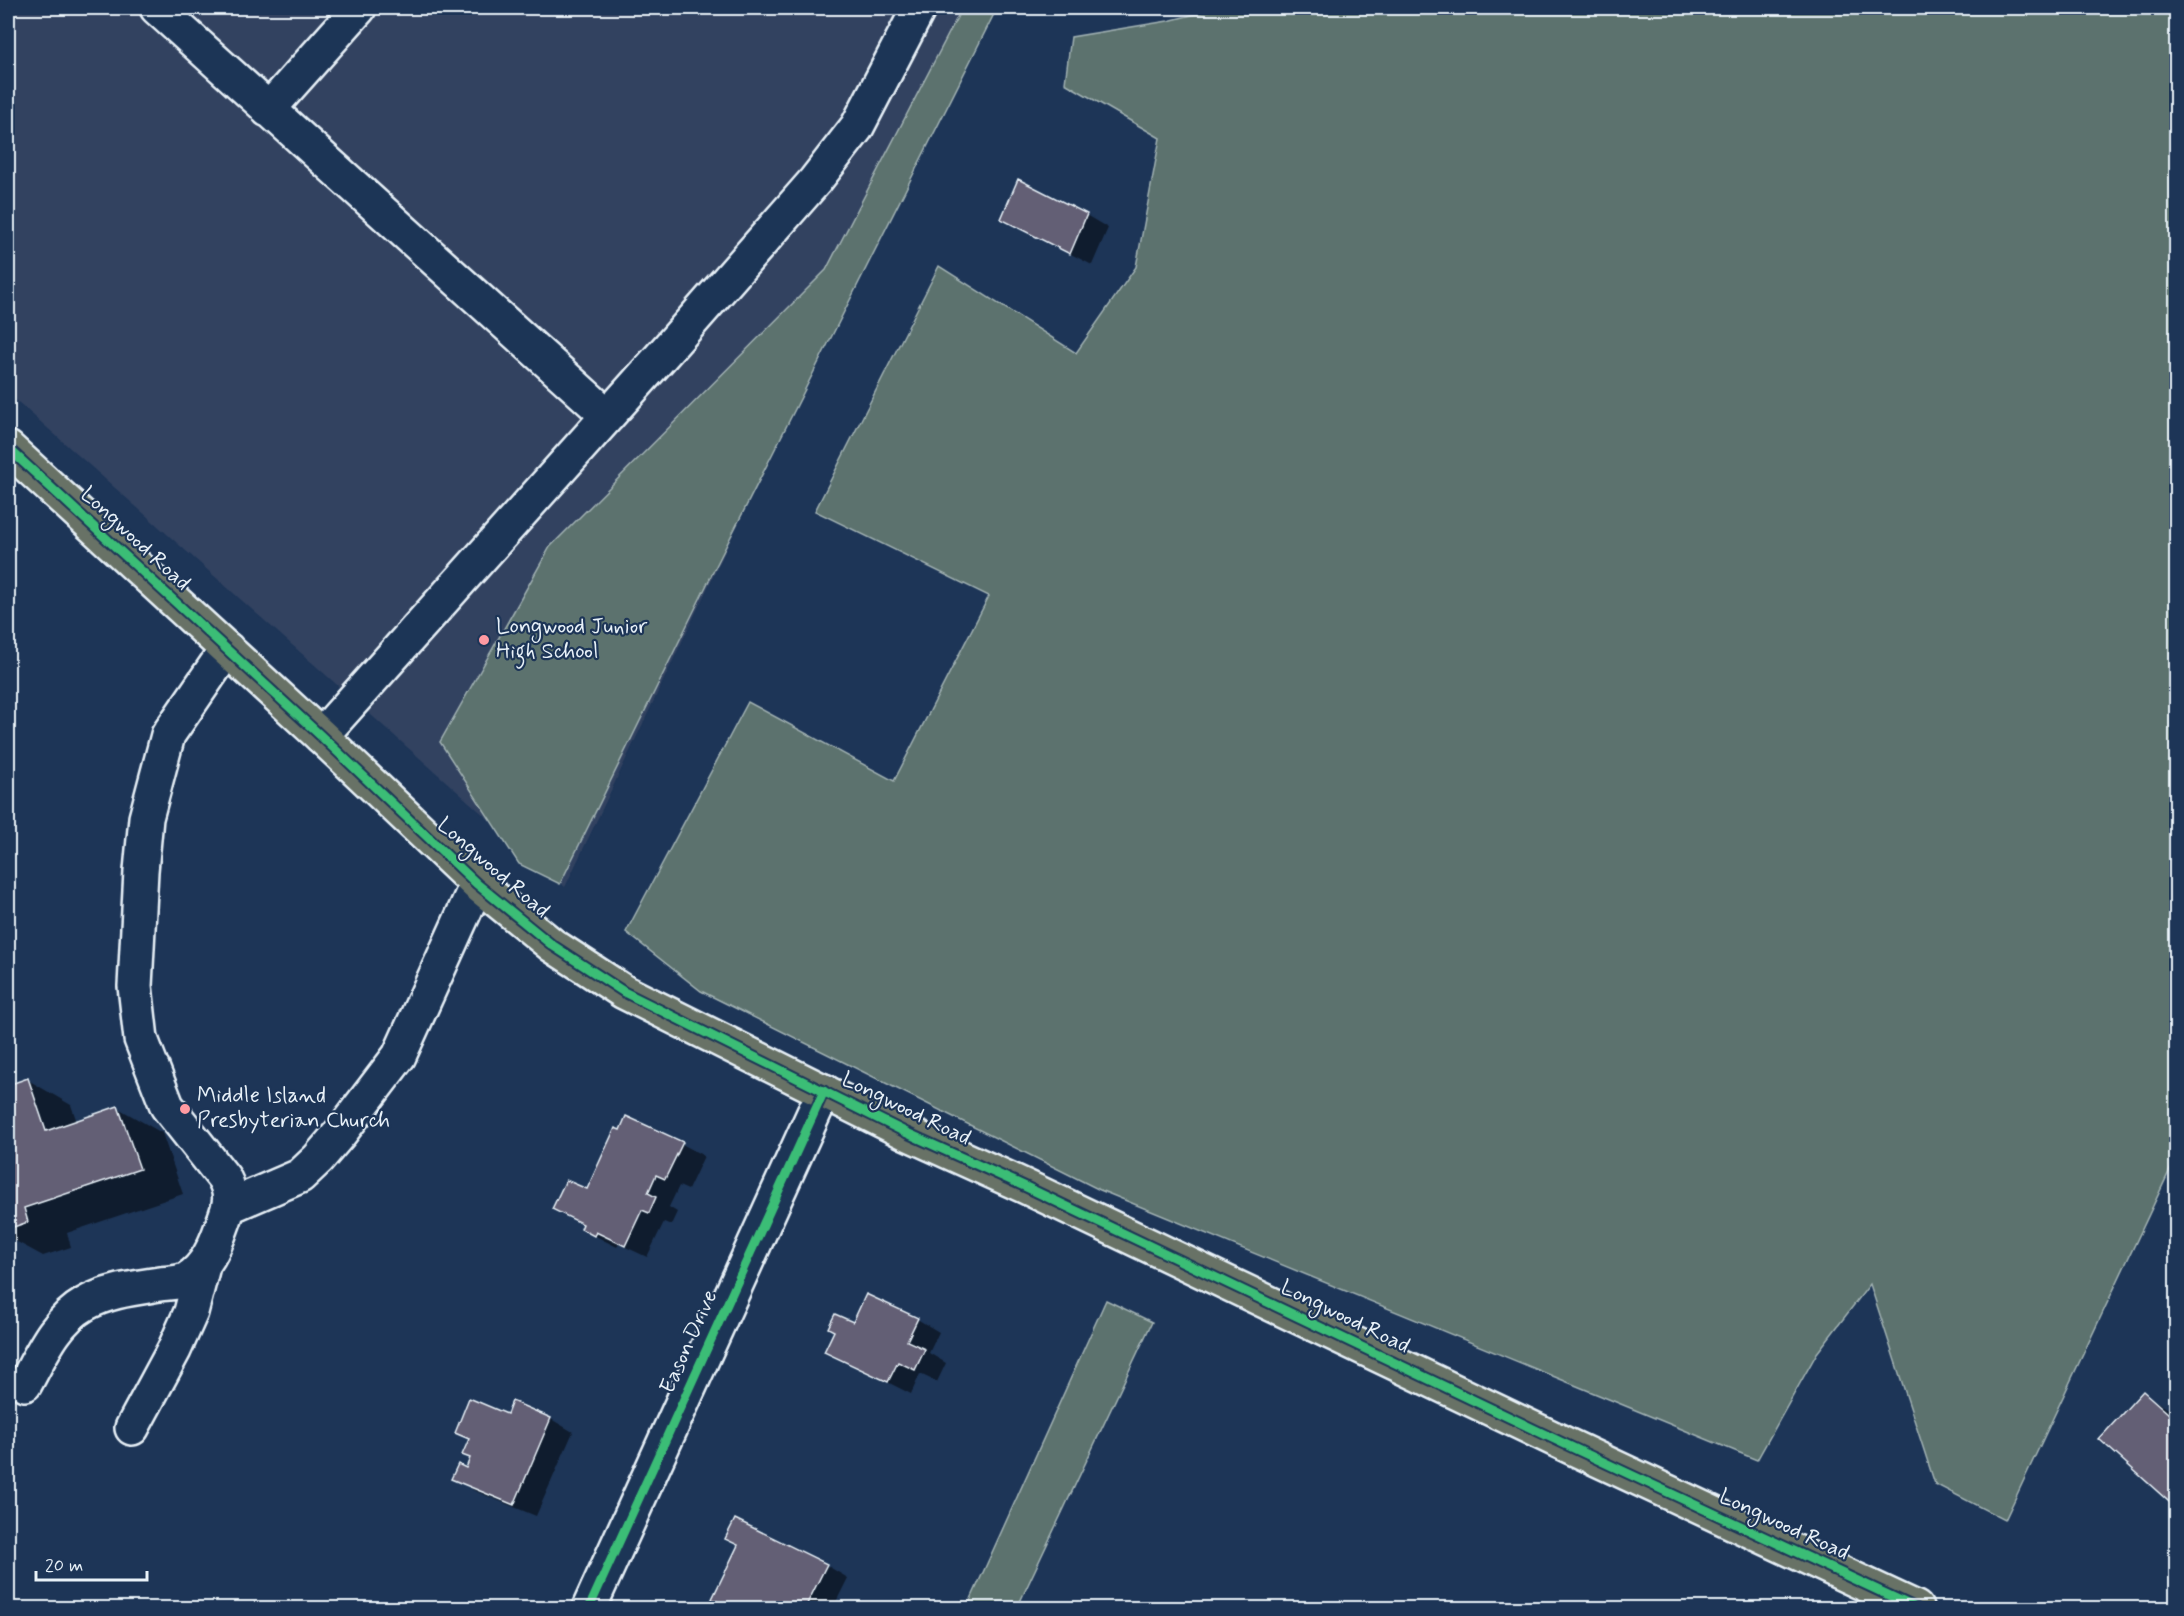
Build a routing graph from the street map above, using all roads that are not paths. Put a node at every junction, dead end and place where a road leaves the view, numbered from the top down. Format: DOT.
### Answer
graph roads {
  1 [pos="359,8"];
  2 [pos="920,8"];
  3 [pos="167,11"];
  4 [pos="268,110"];
  5 [pos="608,416"];
  6 [pos="8,448"];
  7 [pos="227,649"];
  8 [pos="321,736"];
  9 [pos="477,884"];
  10 [pos="824,1091"];
  11 [pos="230,1206"];
  12 [pos="203,1266"];
  13 [pos="25,1384"];
  14 [pos="132,1428"];
  15 [pos="589,1608"];
  16 [pos="1916,1608"];
  1 -- 4 [label="street"];
  2 -- 5 [label="street"];
  3 -- 4 [label="street"];
  4 -- 5 [label="street"];
  5 -- 8 [label="street"];
  6 -- 7 [label="main road, Longwood Road"];
  7 -- 8 [label="main road, Longwood Road"];
  7 -- 11 [label="street"];
  8 -- 9 [label="main road, Longwood Road"];
  9 -- 10 [label="main road, Longwood Road"];
  9 -- 11 [label="street"];
  10 -- 15 [label="street, Eason Drive"];
  10 -- 16 [label="main road, Longwood Road"];
  11 -- 12 [label="street"];
  12 -- 13 [label="street"];
  12 -- 14 [label="street"];
}
